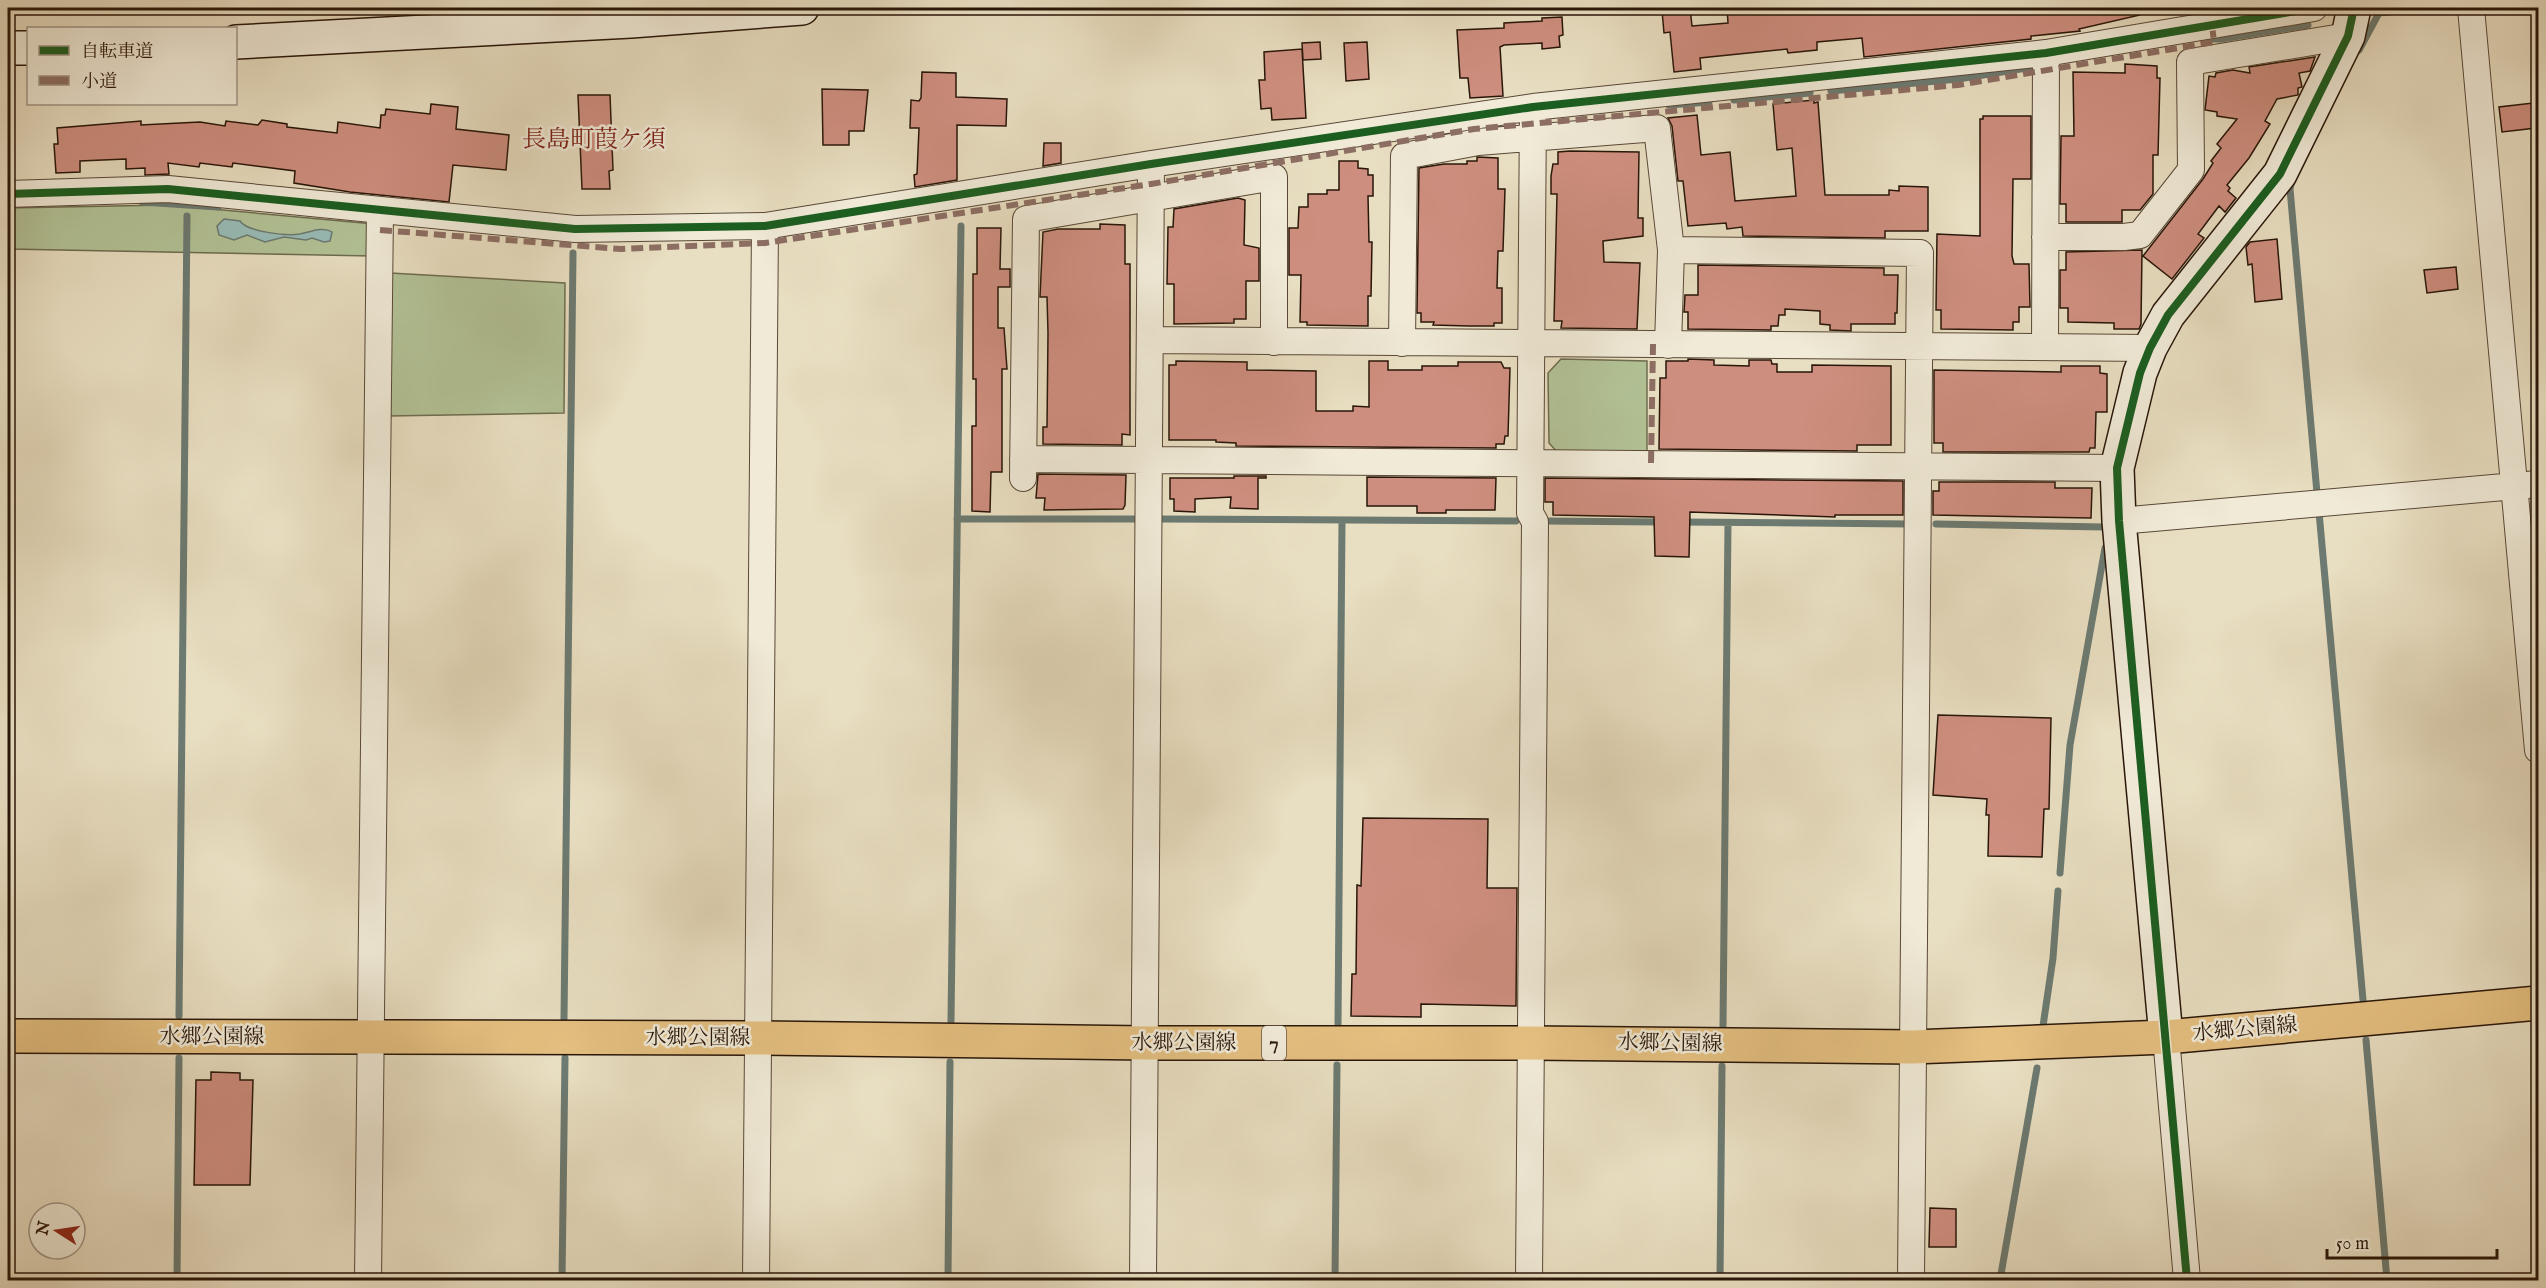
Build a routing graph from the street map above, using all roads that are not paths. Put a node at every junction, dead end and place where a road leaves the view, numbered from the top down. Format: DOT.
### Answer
graph roads {
  1 [pos="802,8"];
  2 [pos="2314,8"];
  3 [pos="2471,8"];
  4 [pos="2351,22"];
  5 [pos="237,42"];
  6 [pos="8,48"];
  7 [pos="27,48"];
  8 [pos="2046,52"];
  9 [pos="1533,107"];
  10 [pos="1533,140"];
  11 [pos="1151,164"];
  12 [pos="8,194"];
  13 [pos="1151,196"];
  14 [pos="380,210"];
  15 [pos="765,226"];
  16 [pos="2045,237"];
  17 [pos="1671,250"];
  18 [pos="1151,340"];
  19 [pos="1274,342"];
  20 [pos="1402,343"];
  21 [pos="1532,343"];
  22 [pos="1668,345"];
  23 [pos="1919,347"];
  24 [pos="2045,347"];
  25 [pos="2150,348"];
  26 [pos="1150,460"];
  27 [pos="1530,462"];
  28 [pos="1920,466"];
  29 [pos="2117,468"];
  30 [pos="2527,485"];
  31 [pos="2119,522"];
  32 [pos="2538,750"];
  33 [pos="2538,1003"];
  34 [pos="8,1036"];
  35 [pos="2166,1037"];
  36 [pos="370,1038"];
  37 [pos="759,1038"];
  38 [pos="1146,1043"];
  39 [pos="1532,1043"];
  40 [pos="1913,1047"];
  41 [pos="368,1281"];
  42 [pos="756,1281"];
  43 [pos="1143,1281"];
  44 [pos="1529,1281"];
  45 [pos="1911,1281"];
  46 [pos="2187,1281"];
  1 -- 5 [label="street"];
  2 -- 8 [label="street"];
  3 -- 30 [label="street"];
  4 -- 16 [label="street"];
  4 -- 25 [label="street"];
  6 -- 7 [label="street"];
  8 -- 9 [label="street"];
  8 -- 16 [label="street"];
  9 -- 10 [label="street"];
  9 -- 11 [label="street"];
  10 -- 17 [label="street"];
  10 -- 20 [label="street"];
  10 -- 21 [label="street"];
  11 -- 13 [label="street"];
  11 -- 15 [label="street"];
  12 -- 14 [label="street"];
  13 -- 18 [label="street"];
  13 -- 19 [label="street"];
  13 -- 26 [label="street"];
  14 -- 15 [label="street"];
  14 -- 36 [label="street"];
  15 -- 37 [label="street"];
  16 -- 24 [label="street"];
  17 -- 22 [label="street"];
  17 -- 23 [label="street"];
  18 -- 19 [label="street"];
  18 -- 26 [label="street"];
  19 -- 20 [label="street"];
  20 -- 21 [label="street"];
  21 -- 22 [label="street"];
  21 -- 27 [label="street"];
  22 -- 23 [label="street"];
  23 -- 24 [label="street"];
  23 -- 28 [label="street"];
  24 -- 25 [label="street"];
  25 -- 29 [label="street"];
  26 -- 27 [label="street"];
  26 -- 38 [label="street"];
  27 -- 28 [label="street"];
  27 -- 39 [label="street"];
  28 -- 29 [label="street"];
  28 -- 40 [label="street"];
  29 -- 31 [label="street"];
  30 -- 31 [label="street"];
  30 -- 32 [label="street"];
  31 -- 35 [label="street"];
  33 -- 35 [label="main road, 水郷公園線 / 7"];
  34 -- 36 [label="main road, 水郷公園線 / 7"];
  35 -- 40 [label="main road, 水郷公園線 / 7"];
  35 -- 46 [label="street"];
  36 -- 37 [label="main road, 水郷公園線 / 7"];
  36 -- 41 [label="street"];
  37 -- 38 [label="main road, 水郷公園線 / 7"];
  37 -- 42 [label="street"];
  38 -- 39 [label="main road, 水郷公園線 / 7"];
  38 -- 43 [label="street"];
  39 -- 40 [label="main road, 水郷公園線 / 7"];
  39 -- 44 [label="street"];
  40 -- 45 [label="street"];
}
